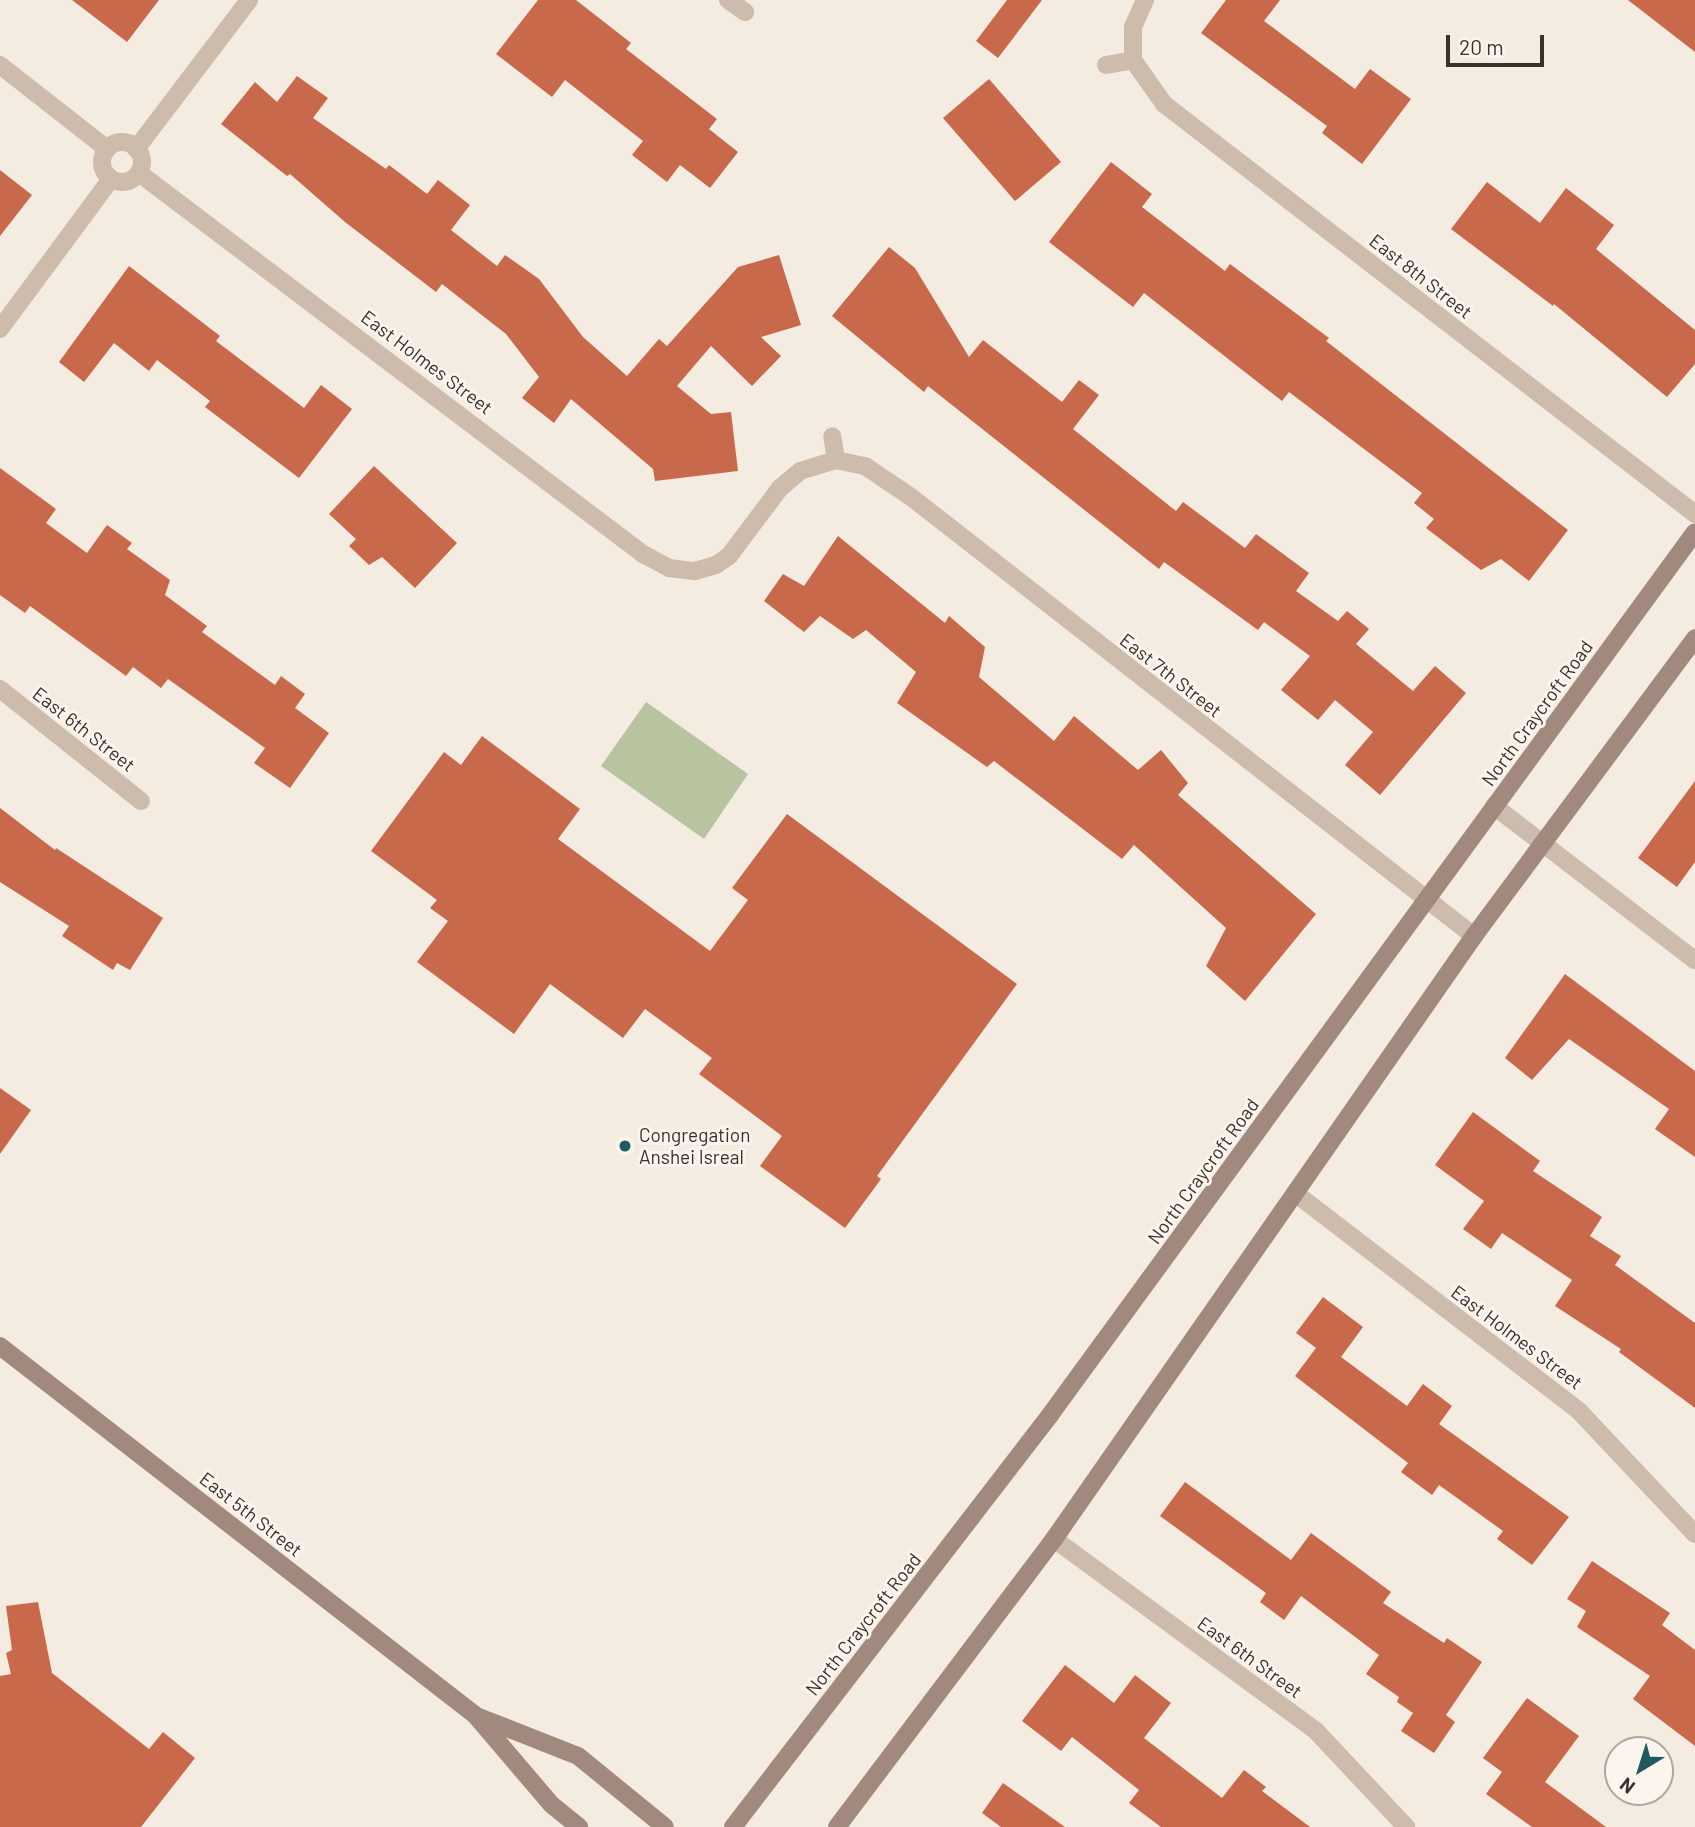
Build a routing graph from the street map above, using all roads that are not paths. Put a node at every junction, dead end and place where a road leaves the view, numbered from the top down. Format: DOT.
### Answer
graph roads {
  1 [pos="249,0"];
  2 [pos="728,0"];
  3 [pos="1145,0"];
  4 [pos="745,12"];
  5 [pos="1133,60"];
  6 [pos="0,65"];
  7 [pos="1106,65"];
  8 [pos="107,149"];
  9 [pos="136,149"];
  10 [pos="139,173"];
  11 [pos="111,178"];
  12 [pos="0,329"];
  13 [pos="832,436"];
  14 [pos="836,460"];
  15 [pos="1695,514"];
  16 [pos="1695,531"];
  17 [pos="1695,638"];
  18 [pos="0,689"];
  19 [pos="141,801"];
  20 [pos="1494,806"];
  21 [pos="1541,845"];
  22 [pos="1426,898"];
  23 [pos="1474,936"];
  24 [pos="1695,960"];
  25 [pos="1295,1193"];
  26 [pos="0,1346"];
  27 [pos="1695,1534"];
  28 [pos="1054,1539"];
  29 [pos="475,1715"];
  30 [pos="579,1827"];
  31 [pos="665,1827"];
  32 [pos="733,1827"];
  33 [pos="836,1827"];
  34 [pos="1406,1827"];
  1 -- 9 [label="street"];
  2 -- 4 [label="street"];
  3 -- 5 [label="street"];
  5 -- 7 [label="street"];
  5 -- 15 [label="street, East 8th Street"];
  6 -- 8 [label="street"];
  8 -- 9 [label="street"];
  8 -- 11 [label="street"];
  9 -- 10 [label="street"];
  10 -- 11 [label="street"];
  10 -- 14 [label="street, East Holmes Street"];
  11 -- 12 [label="street"];
  13 -- 14 [label="street"];
  14 -- 22 [label="street, East 7th Street"];
  16 -- 20 [label="main road, North Craycroft Road"];
  17 -- 21 [label="main road"];
  18 -- 19 [label="street, East 6th Street"];
  20 -- 21 [label="street"];
  20 -- 22 [label="main road, North Craycroft Road"];
  21 -- 23 [label="main road"];
  21 -- 24 [label="street"];
  22 -- 23 [label="street, East 7th Street"];
  22 -- 32 [label="main road, North Craycroft Road"];
  23 -- 25 [label="main road"];
  25 -- 27 [label="street, East Holmes Street"];
  25 -- 28 [label="main road"];
  26 -- 29 [label="main road, East 5th Street"];
  28 -- 33 [label="main road"];
  28 -- 34 [label="street, East 6th Street"];
  29 -- 30 [label="main road, East 5th Street"];
  29 -- 31 [label="main road, East 5th Street"];
}
